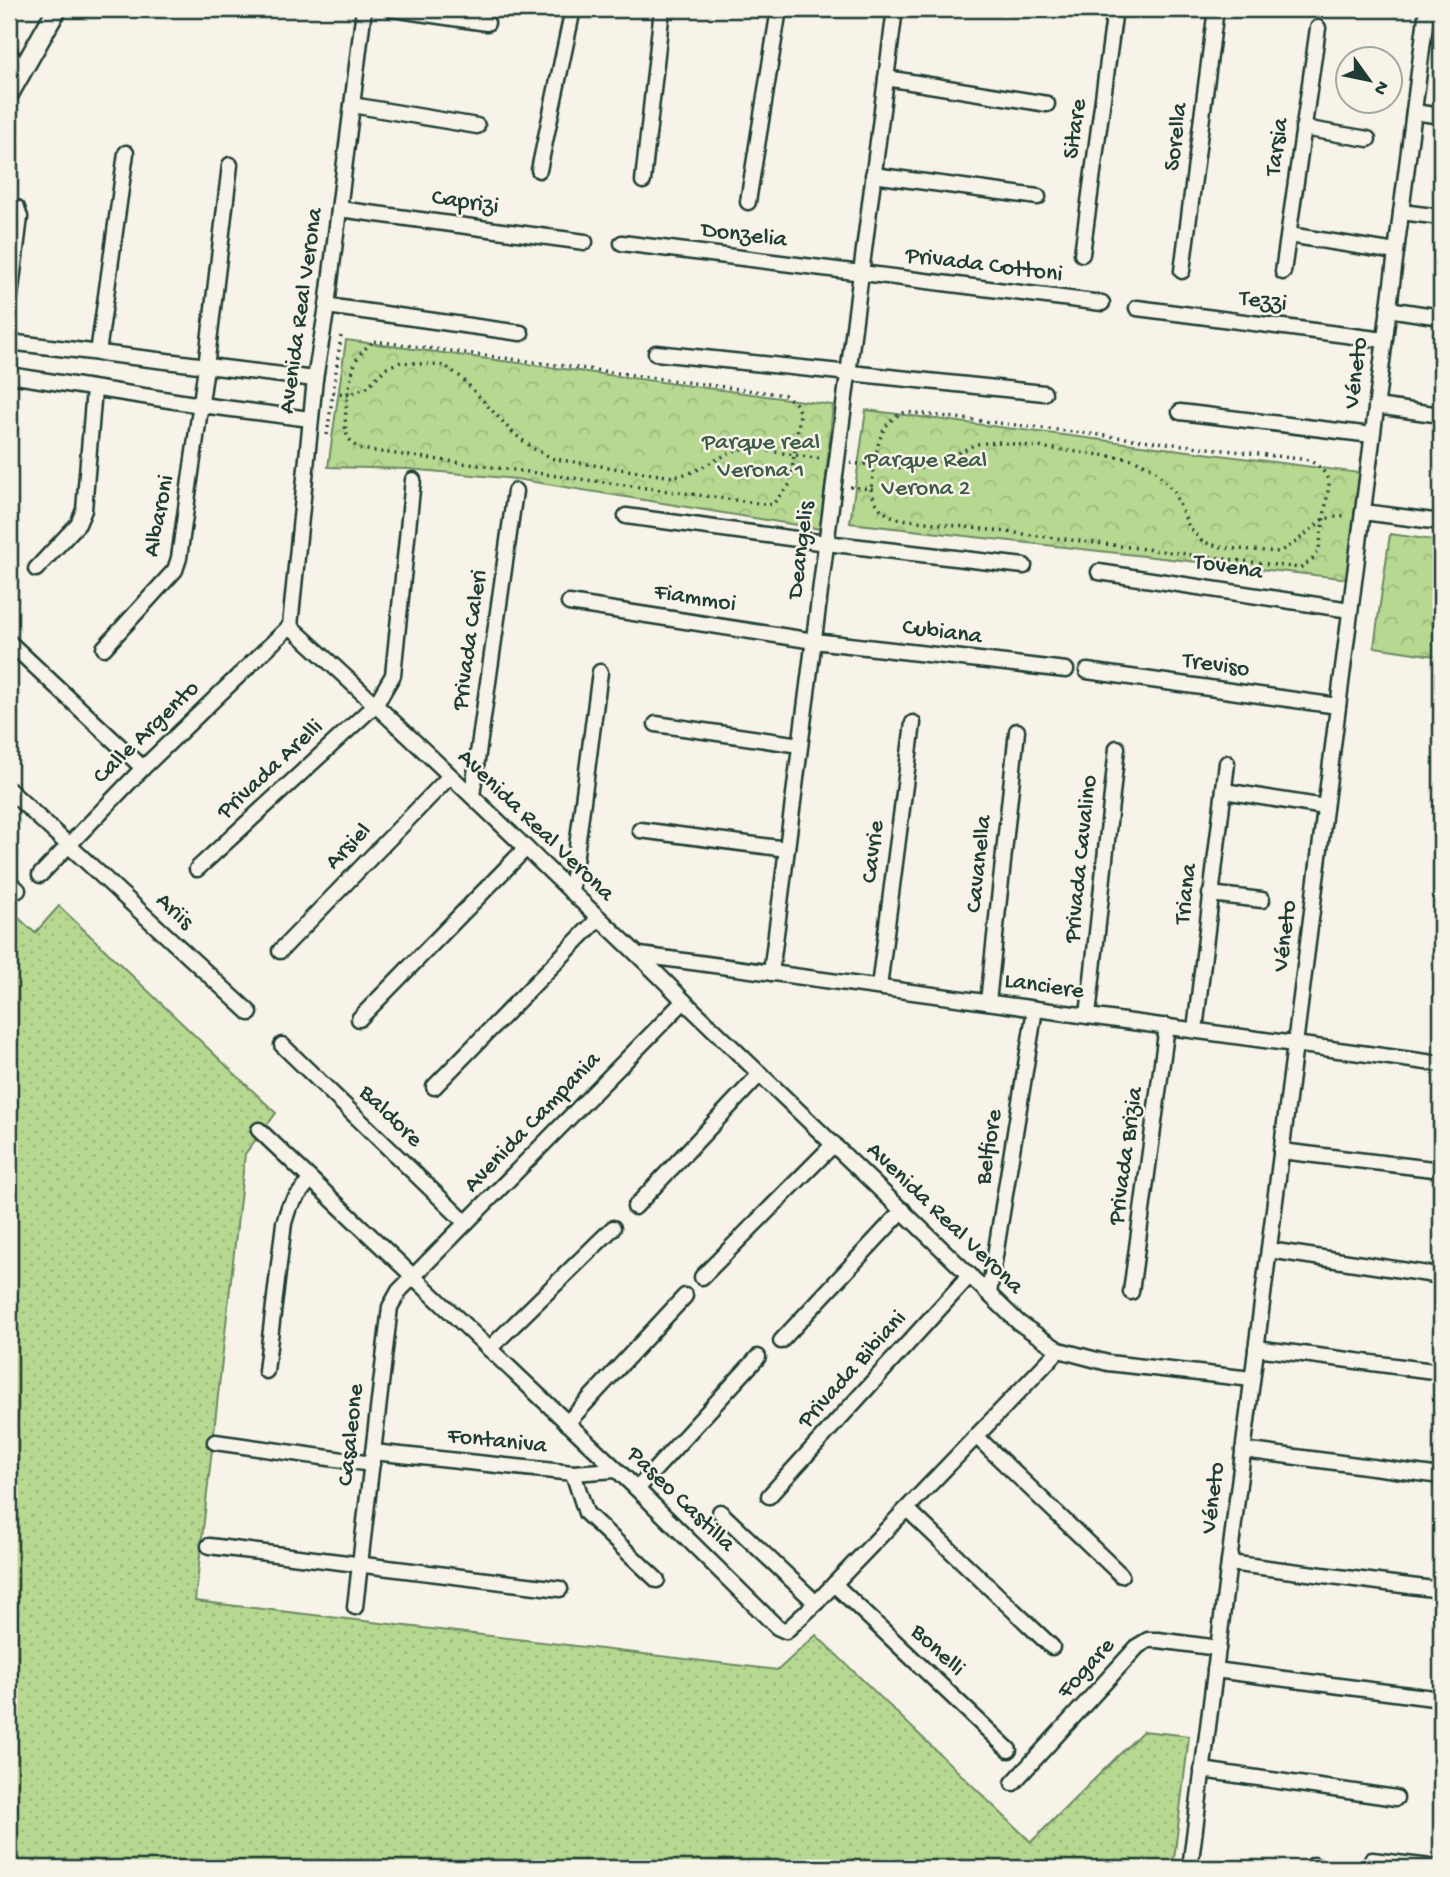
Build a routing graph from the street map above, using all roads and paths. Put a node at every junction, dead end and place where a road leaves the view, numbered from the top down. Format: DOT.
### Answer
graph roads {
  1 [pos="57,9"];
  2 [pos="364,9"];
  3 [pos="392,9"];
  4 [pos="573,9"];
  5 [pos="662,9"];
  6 [pos="779,9"];
  7 [pos="895,9"];
  8 [pos="1115,9"];
  9 [pos="1216,9"];
  10 [pos="1427,9"];
  11 [pos="487,23"];
  12 [pos="1318,28"];
  13 [pos="9,52"];
  14 [pos="21,72"];
  15 [pos="886,79"];
  16 [pos="9,94"];
  17 [pos="1047,104"];
  18 [pos="352,105"];
  19 [pos="1414,113"];
  20 [pos="1441,116"];
  21 [pos="477,126"];
  22 [pos="1303,128"];
  23 [pos="1368,139"];
  24 [pos="126,153"];
  25 [pos="230,165"];
  26 [pos="539,170"];
  27 [pos="873,175"];
  28 [pos="643,181"];
  29 [pos="1038,197"];
  30 [pos="748,202"];
  31 [pos="338,209"];
  32 [pos="9,212"];
  33 [pos="1401,212"];
  34 [pos="1441,217"];
  35 [pos="1289,235"];
  36 [pos="585,242"];
  37 [pos="622,243"];
  38 [pos="1396,252"];
  39 [pos="1082,254"];
  40 [pos="1182,271"];
  41 [pos="1283,272"];
  42 [pos="860,274"];
  43 [pos="1102,303"];
  44 [pos="9,305"];
  45 [pos="327,306"];
  46 [pos="1137,308"];
  47 [pos="1388,309"];
  48 [pos="1441,317"];
  49 [pos="521,334"];
  50 [pos="341,335"];
  51 [pos="1384,340"];
  52 [pos="9,342"];
  53 [pos="656,352"];
  54 [pos="98,353"];
  55 [pos="206,367"];
  56 [pos="848,372"];
  57 [pos="9,375"];
  58 [pos="315,379"];
  59 [pos="94,389"];
  60 [pos="333,392"];
  61 [pos="1044,393"];
  62 [pos="349,395"];
  63 [pos="201,405"];
  64 [pos="1376,405"];
  65 [pos="1180,412"];
  66 [pos="1441,415"];
  67 [pos="310,419"];
  68 [pos="1372,435"];
  69 [pos="326,444"];
  70 [pos="795,455"];
  71 [pos="824,459"];
  72 [pos="849,463"];
  73 [pos="875,465"];
  74 [pos="413,480"];
  75 [pos="846,487"];
  76 [pos="871,489"];
  77 [pos="515,491"];
  78 [pos="1363,512"];
  79 [pos="626,516"];
  80 [pos="1324,519"];
  81 [pos="1441,522"];
  82 [pos="826,543"];
  83 [pos="1024,566"];
  84 [pos="36,569"];
  85 [pos="1099,572"];
  86 [pos="569,603"];
  87 [pos="1350,610"];
  88 [pos="290,626"];
  89 [pos="814,640"];
  90 [pos="9,642"];
  91 [pos="104,648"];
  92 [pos="1066,670"];
  93 [pos="1087,671"];
  94 [pos="600,672"];
  95 [pos="376,704"];
  96 [pos="1338,706"];
  97 [pos="913,723"];
  98 [pos="656,724"];
  99 [pos="1017,731"];
  100 [pos="800,745"];
  101 [pos="1117,748"];
  102 [pos="1227,763"];
  103 [pos="143,768"];
  104 [pos="450,776"];
  105 [pos="9,790"];
  106 [pos="1224,790"];
  107 [pos="472,796"];
  108 [pos="1325,807"];
  109 [pos="640,830"];
  110 [pos="67,845"];
  111 [pos="526,848"];
  112 [pos="787,849"];
  113 [pos="197,869"];
  114 [pos="40,875"];
  115 [pos="571,892"];
  116 [pos="1210,894"];
  117 [pos="1262,900"];
  118 [pos="599,918"];
  119 [pos="280,951"];
  120 [pos="640,955"];
  121 [pos="771,973"];
  122 [pos="879,988"];
  123 [pos="684,1001"];
  124 [pos="988,1002"];
  125 [pos="1035,1009"];
  126 [pos="250,1013"];
  127 [pos="1088,1016"];
  128 [pos="359,1020"];
  129 [pos="1167,1027"];
  130 [pos="1195,1030"];
  131 [pos="1295,1044"];
  132 [pos="282,1045"];
  133 [pos="1441,1064"];
  134 [pos="760,1074"];
  135 [pos="434,1087"];
  136 [pos="259,1130"];
  137 [pos="834,1144"];
  138 [pos="1281,1150"];
  139 [pos="1441,1170"];
  140 [pos="310,1180"];
  141 [pos="635,1207"];
  142 [pos="903,1210"];
  143 [pos="466,1223"];
  144 [pos="613,1228"];
  145 [pos="1269,1250"];
  146 [pos="970,1275"];
  147 [pos="413,1276"];
  148 [pos="1441,1276"];
  149 [pos="702,1277"];
  150 [pos="1131,1292"];
  151 [pos="989,1293"];
  152 [pos="685,1296"];
  153 [pos="781,1341"];
  154 [pos="1256,1348"];
  155 [pos="489,1349"];
  156 [pos="1059,1350"];
  157 [pos="758,1357"];
  158 [pos="266,1371"];
  159 [pos="1441,1372"];
  160 [pos="1252,1379"];
  161 [pos="567,1423"];
  162 [pos="976,1437"];
  163 [pos="215,1442"];
  164 [pos="1243,1450"];
  165 [pos="373,1458"];
  166 [pos="616,1470"];
  167 [pos="573,1473"];
  168 [pos="1441,1476"];
  169 [pos="637,1489"];
  170 [pos="769,1496"];
  171 [pos="906,1509"];
  172 [pos="720,1512"];
  173 [pos="209,1546"];
  174 [pos="1229,1563"];
  175 [pos="360,1564"];
  176 [pos="1121,1575"];
  177 [pos="657,1580"];
  178 [pos="834,1584"];
  179 [pos="560,1589"];
  180 [pos="1441,1590"];
  181 [pos="816,1603"];
  182 [pos="355,1607"];
  183 [pos="1052,1647"];
  184 [pos="1218,1648"];
  185 [pos="1215,1670"];
  186 [pos="1441,1699"];
  187 [pos="1009,1750"];
  188 [pos="1202,1770"];
  189 [pos="1013,1783"];
  190 [pos="1396,1798"];
  191 [pos="1372,1860"];
  192 [pos="1191,1868"];
  193 [pos="1439,1868"];
  1 -- 14 [label="street"];
  2 -- 18 [label="street, Avenida Real Verona"];
  3 -- 11 [label="street"];
  4 -- 26 [label="street"];
  5 -- 28 [label="street"];
  6 -- 30 [label="street"];
  7 -- 15 [label="street, Deangelis"];
  8 -- 39 [label="street, Sitare"];
  9 -- 40 [label="street, Sorella"];
  10 -- 19 [label="street, Véneto"];
  12 -- 22 [label="street, Tarsia"];
  13 -- 14 [label="street"];
  14 -- 16 [label="street"];
  15 -- 17 [label="street"];
  15 -- 27 [label="street, Deangelis"];
  18 -- 21 [label="street"];
  18 -- 31 [label="street, Avenida Real Verona"];
  19 -- 20 [label="street"];
  19 -- 33 [label="street, Véneto"];
  22 -- 23 [label="street"];
  22 -- 35 [label="street, Tarsia"];
  24 -- 54 [label="street"];
  25 -- 55 [label="street, Albaroni"];
  27 -- 29 [label="street"];
  27 -- 42 [label="street, Deangelis"];
  31 -- 36 [label="street, Caprizi"];
  31 -- 45 [label="street, Avenida Real Verona"];
  32 -- 44 [label="street"];
  33 -- 34 [label="street"];
  33 -- 38 [label="street, Véneto"];
  35 -- 38 [label="street"];
  35 -- 41 [label="street, Tarsia"];
  37 -- 42 [label="street, Donzelia"];
  38 -- 47 [label="street, Véneto"];
  42 -- 43 [label="street, Privada Cottoni"];
  42 -- 56 [label="street, Deangelis"];
  45 -- 49 [label="street"];
  45 -- 58 [label="street, Avenida Real Verona"];
  46 -- 51 [label="street, Tezzi"];
  47 -- 48 [label="street"];
  47 -- 51 [label="street, Véneto"];
  50 -- 60 [label="path"];
  51 -- 64 [label="street, Véneto"];
  52 -- 54 [label="street"];
  53 -- 56 [label="street"];
  54 -- 55 [label="street"];
  55 -- 58 [label="street"];
  55 -- 63 [label="street, Albaroni"];
  56 -- 61 [label="street"];
  56 -- 82 [label="street, Deangelis"];
  57 -- 59 [label="street"];
  58 -- 67 [label="street, Avenida Real Verona"];
  59 -- 63 [label="street"];
  59 -- 84 [label="street"];
  60 -- 62 [label="path"];
  60 -- 69 [label="path"];
  62 -- 70 [label="path"];
  62 -- 70 [label="path"];
  62 -- 70 [label="path"];
  63 -- 67 [label="street"];
  63 -- 91 [label="street, Albaroni"];
  64 -- 66 [label="street"];
  64 -- 68 [label="street, Véneto"];
  65 -- 68 [label="street"];
  67 -- 88 [label="street, Avenida Real Verona"];
  68 -- 78 [label="street, Véneto"];
  70 -- 71 [label="path"];
  72 -- 73 [label="path"];
  73 -- 76 [label="path"];
  73 -- 80 [label="path"];
  73 -- 80 [label="path"];
  74 -- 95 [label="street, Privada Arelli"];
  75 -- 76 [label="path"];
  76 -- 80 [label="path"];
  77 -- 107 [label="street, Privada Caleri"];
  78 -- 80 [label="path"];
  78 -- 81 [label="street"];
  78 -- 87 [label="street, Véneto"];
  79 -- 82 [label="street"];
  82 -- 83 [label="street"];
  82 -- 89 [label="street, Deangelis"];
  85 -- 87 [label="street, Tovena"];
  86 -- 89 [label="street, Fiammoi"];
  87 -- 96 [label="street, Véneto"];
  88 -- 95 [label="street, Avenida Real Verona"];
  88 -- 103 [label="street, Calle Argento"];
  89 -- 92 [label="street, Cubiana"];
  89 -- 100 [label="street, Deangelis"];
  90 -- 103 [label="street"];
  93 -- 96 [label="street, Treviso"];
  94 -- 115 [label="street"];
  95 -- 104 [label="street, Avenida Real Verona"];
  95 -- 113 [label="street, Privada Arelli"];
  96 -- 108 [label="street, Véneto"];
  97 -- 122 [label="street, Cavrie"];
  98 -- 100 [label="street"];
  99 -- 124 [label="street, Cavanella"];
  100 -- 112 [label="street, Deangelis"];
  101 -- 127 [label="street, Privada Cavalino"];
  102 -- 106 [label="street, Triana"];
  103 -- 110 [label="street, Calle Argento"];
  104 -- 107 [label="street, Avenida Real Verona"];
  104 -- 119 [label="street, Arsiel"];
  105 -- 110 [label="street, Ariis"];
  106 -- 108 [label="street"];
  106 -- 116 [label="street, Triana"];
  107 -- 111 [label="street, Avenida Real Verona"];
  108 -- 131 [label="street, Véneto"];
  109 -- 112 [label="street"];
  110 -- 114 [label="street, Calle Argento"];
  110 -- 126 [label="street, Ariis"];
  111 -- 115 [label="street, Avenida Real Verona"];
  111 -- 128 [label="street"];
  112 -- 121 [label="street, Deangelis"];
  115 -- 118 [label="street, Avenida Real Verona"];
  116 -- 117 [label="street"];
  116 -- 130 [label="street, Triana"];
  118 -- 120 [label="street, Avenida Real Verona"];
  118 -- 135 [label="street"];
  120 -- 121 [label="street, Lanciere"];
  120 -- 123 [label="street, Avenida Real Verona"];
  121 -- 122 [label="street, Lanciere"];
  122 -- 124 [label="street, Lanciere"];
  123 -- 134 [label="street, Avenida Real Verona"];
  123 -- 143 [label="street, Avenida Campania"];
  124 -- 125 [label="street, Lanciere"];
  125 -- 127 [label="street, Lanciere"];
  125 -- 151 [label="street, Belfiore"];
  127 -- 129 [label="street, Lanciere"];
  129 -- 130 [label="street, Lanciere"];
  129 -- 150 [label="street, Privada Brizia"];
  130 -- 131 [label="street, Lanciere"];
  131 -- 133 [label="street, Lanciere"];
  131 -- 138 [label="street, Véneto"];
  132 -- 143 [label="street, Baldore"];
  134 -- 137 [label="street, Avenida Real Verona"];
  134 -- 141 [label="street"];
  136 -- 140 [label="street, Paseo Castilla"];
  137 -- 142 [label="street, Avenida Real Verona"];
  137 -- 149 [label="street"];
  138 -- 139 [label="street"];
  138 -- 145 [label="street, Véneto"];
  140 -- 147 [label="street, Paseo Castilla"];
  140 -- 158 [label="street"];
  142 -- 146 [label="street, Avenida Real Verona"];
  142 -- 153 [label="street"];
  143 -- 147 [label="street, Avenida Campania"];
  144 -- 155 [label="street"];
  145 -- 148 [label="street"];
  145 -- 154 [label="street, Véneto"];
  146 -- 151 [label="street, Avenida Real Verona"];
  146 -- 170 [label="street, Privada Bibiani"];
  147 -- 155 [label="street, Paseo Castilla"];
  147 -- 165 [label="street, Casaleone"];
  151 -- 156 [label="street, Avenida Real Verona"];
  152 -- 161 [label="street"];
  154 -- 159 [label="street"];
  154 -- 160 [label="street, Véneto"];
  155 -- 161 [label="street, Paseo Castilla"];
  156 -- 160 [label="street, Avenida Real Verona"];
  156 -- 162 [label="street, Paseo Castilla"];
  157 -- 169 [label="street"];
  160 -- 164 [label="street, Véneto"];
  161 -- 166 [label="street, Paseo Castilla"];
  162 -- 171 [label="street, Paseo Castilla"];
  162 -- 176 [label="street"];
  163 -- 165 [label="street, Fontaniva"];
  164 -- 168 [label="street"];
  164 -- 174 [label="street, Véneto"];
  165 -- 167 [label="street, Fontaniva"];
  165 -- 175 [label="street, Casaleone"];
  166 -- 167 [label="street, Fontaniva"];
  166 -- 169 [label="street, Paseo Castilla"];
  167 -- 177 [label="street"];
  169 -- 181 [label="street, Paseo Castilla"];
  171 -- 178 [label="street, Paseo Castilla"];
  171 -- 183 [label="street"];
  172 -- 181 [label="street"];
  173 -- 175 [label="street"];
  174 -- 180 [label="street"];
  174 -- 184 [label="street, Véneto"];
  175 -- 179 [label="street"];
  175 -- 182 [label="street, Casaleone"];
  178 -- 181 [label="street, Paseo Castilla"];
  178 -- 187 [label="street, Bonelli"];
  184 -- 185 [label="street, Véneto"];
  184 -- 189 [label="street, Fogare"];
  185 -- 186 [label="street"];
  185 -- 188 [label="street, Véneto"];
  188 -- 190 [label="street"];
  188 -- 192 [label="street, Véneto"];
  191 -- 193 [label="street"];
}
